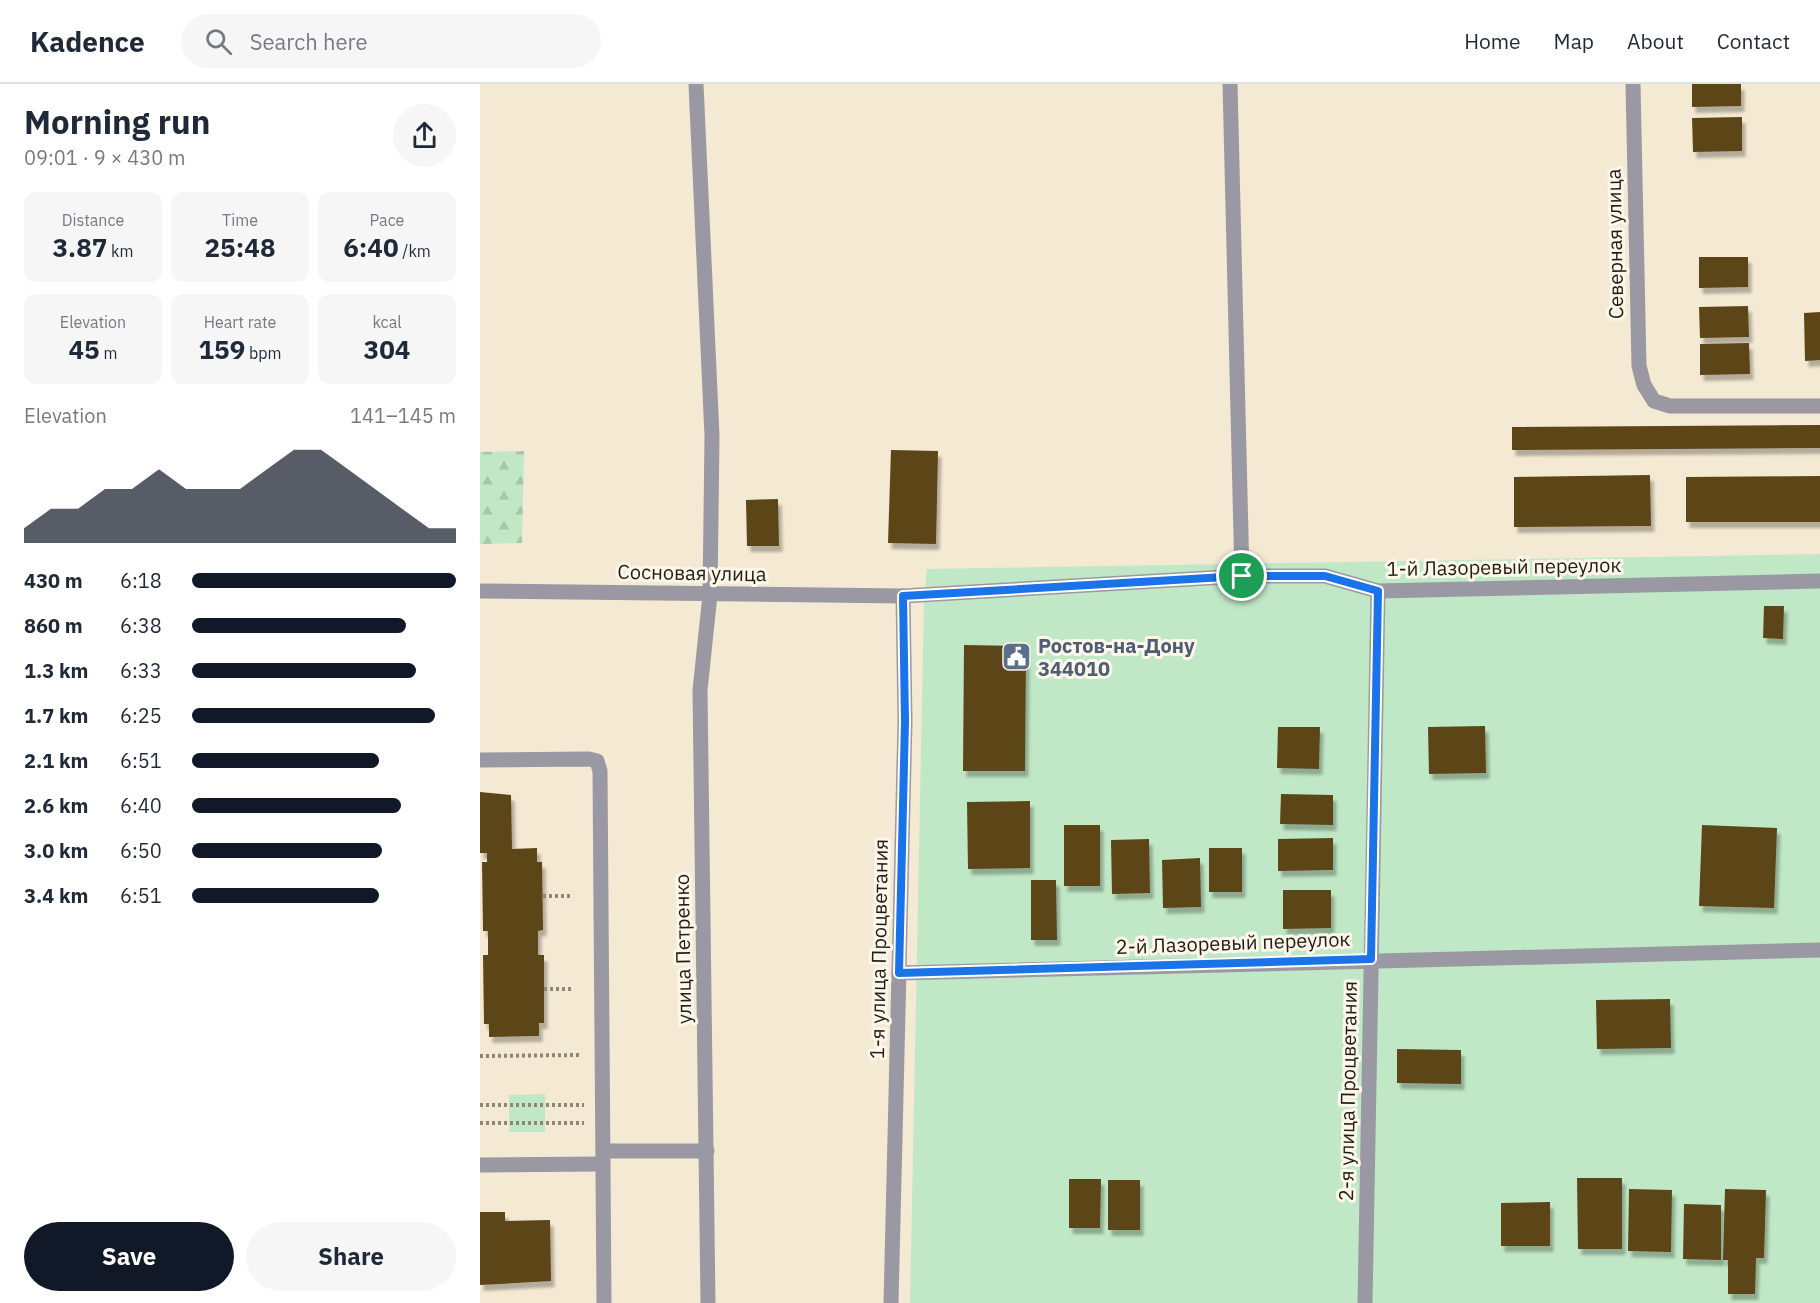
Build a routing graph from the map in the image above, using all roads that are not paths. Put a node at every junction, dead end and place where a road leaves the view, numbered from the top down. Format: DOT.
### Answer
graph roads {
  1 [pos="696,84"];
  2 [pos="1230,84"];
  3 [pos="1633,84"];
  4 [pos="1820,406"];
  5 [pos="1242,576"];
  6 [pos="1820,581"];
  7 [pos="480,591"];
  8 [pos="1378,591"];
  9 [pos="710,595"];
  10 [pos="903,596"];
  11 [pos="480,760"];
  12 [pos="1820,950"];
  13 [pos="1371,959"];
  14 [pos="899,973"];
  15 [pos="707,1151"];
  16 [pos="603,1158"];
  17 [pos="480,1165"];
  18 [pos="604,1303"];
  19 [pos="708,1303"];
  20 [pos="891,1303"];
  21 [pos="1365,1303"];
  1 -- 9 [label="street, улица Петренко"];
  2 -- 5 [label="street"];
  3 -- 4 [label="street, Северная улица"];
  5 -- 8 [label="street, 1-й Лазоревый переулок"];
  5 -- 10 [label="street, 1-й Лазоревый переулок"];
  6 -- 8 [label="street, 1-й Лазоревый переулок"];
  7 -- 9 [label="street, Сосновая улица"];
  8 -- 13 [label="street, 2-я улица Процветания"];
  9 -- 10 [label="street, Сосновая улица"];
  9 -- 15 [label="street, улица Петренко"];
  10 -- 14 [label="street, 1-я улица Процветания"];
  11 -- 16 [label="street"];
  12 -- 13 [label="street, 2-й Лазоревый переулок"];
  13 -- 14 [label="street, 2-й Лазоревый переулок"];
  13 -- 21 [label="street, 2-я улица Процветания"];
  14 -- 20 [label="street, 1-я улица Процветания"];
  15 -- 16 [label="street"];
  15 -- 19 [label="street, улица Петренко"];
  16 -- 17 [label="street"];
  16 -- 18 [label="street"];
}
